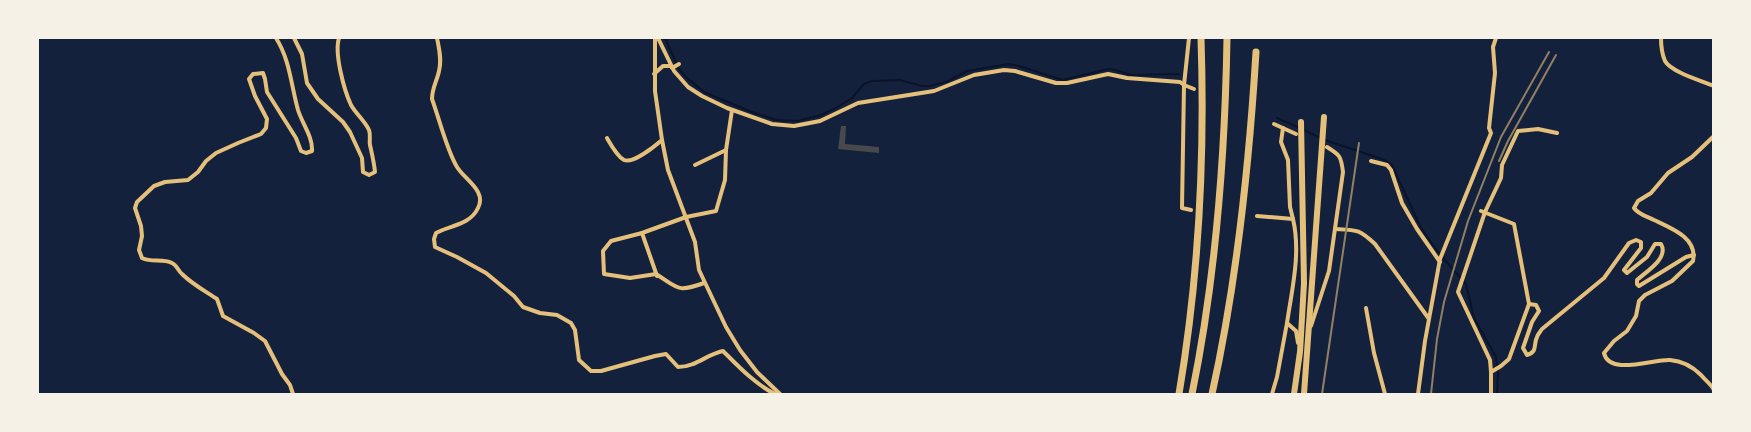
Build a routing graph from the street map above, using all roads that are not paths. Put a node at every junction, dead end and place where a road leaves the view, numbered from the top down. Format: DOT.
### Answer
graph roads {
  1 [pos="276,38"];
  2 [pos="294,38"];
  3 [pos="339,38"];
  4 [pos="437,38"];
  5 [pos="657,38"];
  6 [pos="1189,38"];
  7 [pos="1201,38"];
  8 [pos="1227,38"];
  9 [pos="1496,38"];
  10 [pos="1660,38"];
  11 [pos="1256,52"];
  12 [pos="679,64"];
  13 [pos="672,67"];
  14 [pos="654,74"];
  15 [pos="1184,85"];
  16 [pos="1714,86"];
  17 [pos="1194,90"];
  18 [pos="732,110"];
  19 [pos="1324,117"];
  20 [pos="1301,122"];
  21 [pos="1274,124"];
  22 [pos="1283,128"];
  23 [pos="1556,133"];
  24 [pos="1296,134"];
  25 [pos="1714,136"];
  26 [pos="607,138"];
  27 [pos="662,140"];
  28 [pos="1327,148"];
  29 [pos="726,150"];
  30 [pos="1371,161"];
  31 [pos="696,164"];
  32 [pos="1462,204"];
  33 [pos="1469,206"];
  34 [pos="1191,210"];
  35 [pos="1483,211"];
  36 [pos="1257,216"];
  37 [pos="686,218"];
  38 [pos="1293,219"];
  39 [pos="1335,229"];
  40 [pos="642,233"];
  41 [pos="1694,255"];
  42 [pos="1440,262"];
  43 [pos="657,276"];
  44 [pos="704,283"];
  45 [pos="1529,304"];
  46 [pos="1366,308"];
  47 [pos="1429,318"];
  48 [pos="1287,323"];
  49 [pos="1308,335"];
  50 [pos="1300,352"];
  51 [pos="1492,371"];
  52 [pos="1714,390"];
  53 [pos="293,394"];
  54 [pos="775,394"];
  55 [pos="780,394"];
  56 [pos="1179,394"];
  57 [pos="1192,394"];
  58 [pos="1212,394"];
  59 [pos="1272,394"];
  60 [pos="1294,394"];
  61 [pos="1304,394"];
  62 [pos="1385,394"];
  63 [pos="1418,394"];
  64 [pos="1491,394"];
  1 -- 53 [label="street"];
  2 -- 3 [label="street"];
  4 -- 54 [label="street"];
  5 -- 13 [label="street"];
  5 -- 14 [label="street"];
  6 -- 15 [label="street"];
  7 -- 56 [label="highway"];
  8 -- 57 [label="highway"];
  9 -- 32 [label="street"];
  10 -- 16 [label="street"];
  11 -- 58 [label="highway"];
  12 -- 13 [label="street"];
  13 -- 14 [label="street"];
  13 -- 18 [label="street"];
  14 -- 27 [label="street"];
  15 -- 17 [label="street"];
  15 -- 18 [label="street"];
  15 -- 34 [label="street"];
  18 -- 29 [label="street"];
  19 -- 49 [label="highway"];
  20 -- 50 [label="highway"];
  21 -- 22 [label="street"];
  22 -- 24 [label="street"];
  22 -- 38 [label="street"];
  23 -- 35 [label="street"];
  25 -- 41 [label="street"];
  26 -- 27 [label="street"];
  27 -- 37 [label="street"];
  28 -- 39 [label="street"];
  29 -- 31 [label="street"];
  29 -- 37 [label="street"];
  30 -- 42 [label="street"];
  32 -- 33 [label="street"];
  32 -- 42 [label="street"];
  35 -- 45 [label="street"];
  35 -- 51 [label="street"];
  36 -- 38 [label="street"];
  37 -- 40 [label="street"];
  37 -- 44 [label="street"];
  38 -- 48 [label="street"];
  39 -- 47 [label="street"];
  39 -- 49 [label="street"];
  40 -- 43 [label="street"];
  40 -- 43 [label="street"];
  41 -- 45 [label="street"];
  41 -- 52 [label="street"];
  42 -- 47 [label="street"];
  43 -- 44 [label="street"];
  44 -- 55 [label="street"];
  45 -- 51 [label="street"];
  46 -- 62 [label="street"];
  47 -- 63 [label="street"];
  48 -- 50 [label="street"];
  48 -- 59 [label="street"];
  49 -- 61 [label="highway"];
  50 -- 60 [label="highway"];
  51 -- 64 [label="street"];
}
